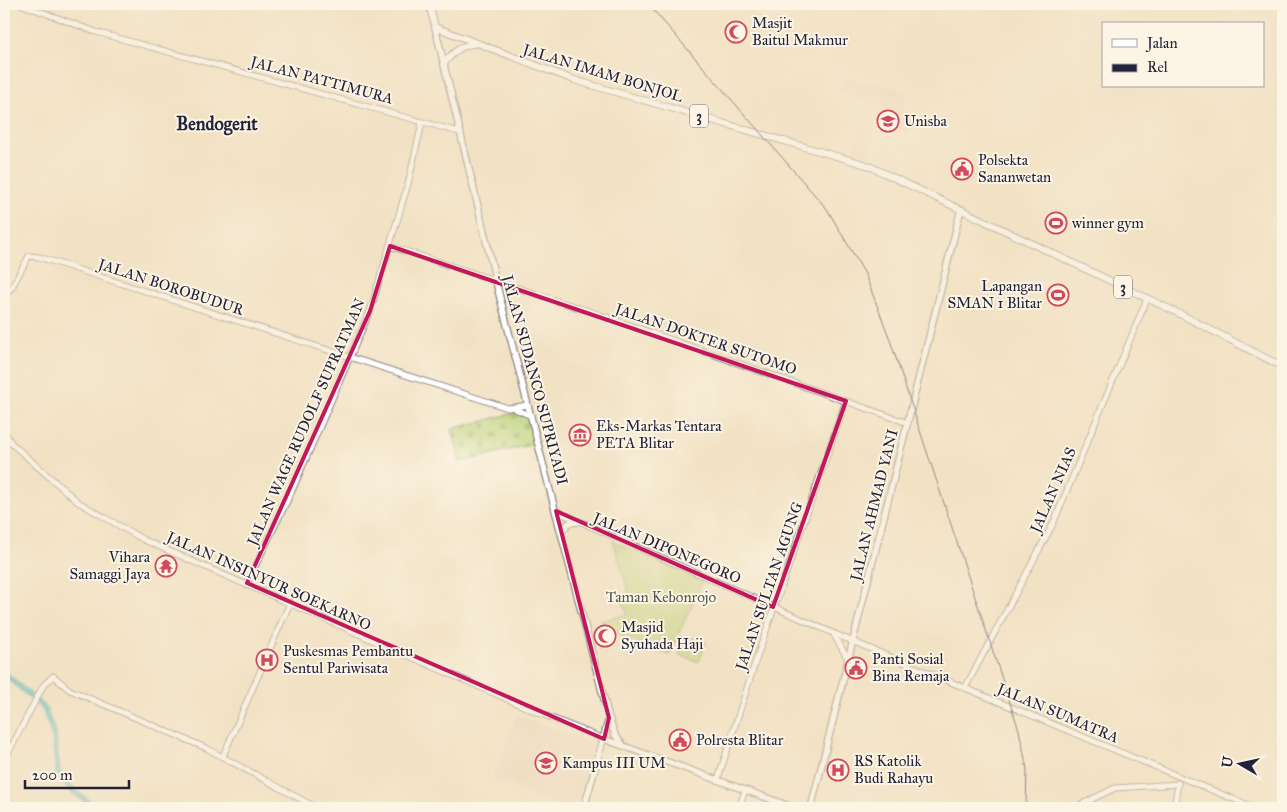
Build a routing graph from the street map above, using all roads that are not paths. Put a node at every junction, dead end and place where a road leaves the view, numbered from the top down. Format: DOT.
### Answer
graph roads {
  1 [pos="20,4"];
  2 [pos="429,4"];
  3 [pos="435,27"];
  4 [pos="478,44"];
  5 [pos="444,64"];
  6 [pos="422,123"];
  7 [pos="459,132"];
  8 [pos="962,209"];
  9 [pos="390,246"];
  10 [pos="496,280"];
  11 [pos="4,296"];
  12 [pos="1147,298"];
  13 [pos="351,359"];
  14 [pos="1283,367"];
  15 [pos="846,401"];
  16 [pos="528,405"];
  17 [pos="514,409"];
  18 [pos="531,416"];
  19 [pos="904,422"];
  20 [pos="4,431"];
  21 [pos="556,511"];
  22 [pos="577,522"];
  23 [pos="561,532"];
  24 [pos="247,584"];
  25 [pos="290,603"];
  26 [pos="774,607"];
  27 [pos="832,633"];
  28 [pos="852,642"];
  29 [pos="848,659"];
  30 [pos="966,684"];
  31 [pos="609,718"];
  32 [pos="604,739"];
  33 [pos="625,747"];
  34 [pos="223,756"];
  35 [pos="4,761"];
  36 [pos="1179,777"];
  37 [pos="718,780"];
  38 [pos="1178,784"];
  39 [pos="745,790"];
  40 [pos="316,808"];
  41 [pos="584,808"];
  42 [pos="738,808"];
  43 [pos="795,808"];
  44 [pos="811,808"];
  45 [pos="1074,808"];
  46 [pos="1174,808"];
  47 [pos="1255,808"];
  1 -- 6 [label="main road, JALAN PATTIMURA"];
  2 -- 3 [label="highway"];
  3 -- 4 [label="highway, JALAN IMAM BONJOL / 3"];
  3 -- 5 [label="main road, JALAN SUDANCO SUPRIYADI"];
  4 -- 5 [label="highway"];
  4 -- 8 [label="highway, JALAN IMAM BONJOL / 3"];
  5 -- 7 [label="main road, JALAN SUDANCO SUPRIYADI"];
  6 -- 7 [label="main road, JALAN PATTIMURA"];
  6 -- 9 [label="main road, JALAN WAGE RUDOLF SUPRATMAN"];
  7 -- 10 [label="main road, JALAN SUDANCO SUPRIYADI"];
  8 -- 12 [label="highway, 3"];
  8 -- 19 [label="main road, JALAN AHMAD YANI"];
  9 -- 10 [label="main road, JALAN DOKTER SUTOMO"];
  9 -- 13 [label="main road, JALAN WAGE RUDOLF SUPRATMAN"];
  10 -- 15 [label="main road, JALAN DOKTER SUTOMO"];
  10 -- 16 [label="main road, JALAN SUDANCO SUPRIYADI"];
  11 -- 13 [label="main road, JALAN BOROBUDUR"];
  12 -- 14 [label="highway, 3"];
  12 -- 30 [label="main road, JALAN NIAS"];
  13 -- 17 [label="main road"];
  13 -- 24 [label="main road, JALAN WAGE RUDOLF SUPRATMAN"];
  15 -- 19 [label="main road, JALAN DOKTER SUTOMO"];
  15 -- 26 [label="main road, JALAN SULTAN AGUNG"];
  16 -- 17 [label="main road"];
  16 -- 18 [label="main road, JALAN SUDANCO SUPRIYADI"];
  17 -- 18 [label="main road"];
  18 -- 21 [label="main road, JALAN SUDANCO SUPRIYADI"];
  19 -- 28 [label="main road, JALAN AHMAD YANI"];
  20 -- 24 [label="main road, JALAN INSINYUR SOEKARNO"];
  21 -- 22 [label="main road, JALAN DIPONEGORO"];
  21 -- 23 [label="main road, JALAN SUDANCO SUPRIYADI"];
  22 -- 23 [label="main road"];
  22 -- 26 [label="main road, JALAN DIPONEGORO"];
  23 -- 31 [label="main road, JALAN SUDANCO SUPRIYADI"];
  24 -- 25 [label="main road, JALAN INSINYUR SOEKARNO"];
  25 -- 32 [label="main road, JALAN INSINYUR SOEKARNO"];
  25 -- 34 [label="main road"];
  26 -- 27 [label="main road, JALAN DIPONEGORO"];
  26 -- 37 [label="main road, JALAN SULTAN AGUNG"];
  27 -- 28 [label="main road, JALAN DIPONEGORO"];
  27 -- 29 [label="main road"];
  28 -- 29 [label="main road, JALAN AHMAD YANI"];
  28 -- 30 [label="main road, JALAN SUMATRA"];
  29 -- 44 [label="main road, JALAN AHMAD YANI"];
  30 -- 36 [label="main road, JALAN SUMATRA"];
  31 -- 32 [label="main road, JALAN SUDANCO SUPRIYADI"];
  31 -- 33 [label="main road"];
  32 -- 33 [label="main road"];
  32 -- 41 [label="main road, JALAN SUDANCO SUPRIYADI"];
  33 -- 37 [label="main road"];
  34 -- 35 [label="main road"];
  34 -- 40 [label="main road"];
  36 -- 38 [label="main road"];
  36 -- 47 [label="main road, JALAN SUMATRA"];
  37 -- 39 [label="main road"];
  38 -- 45 [label="main road"];
  38 -- 46 [label="main road"];
  39 -- 42 [label="main road"];
  39 -- 43 [label="main road"];
}
